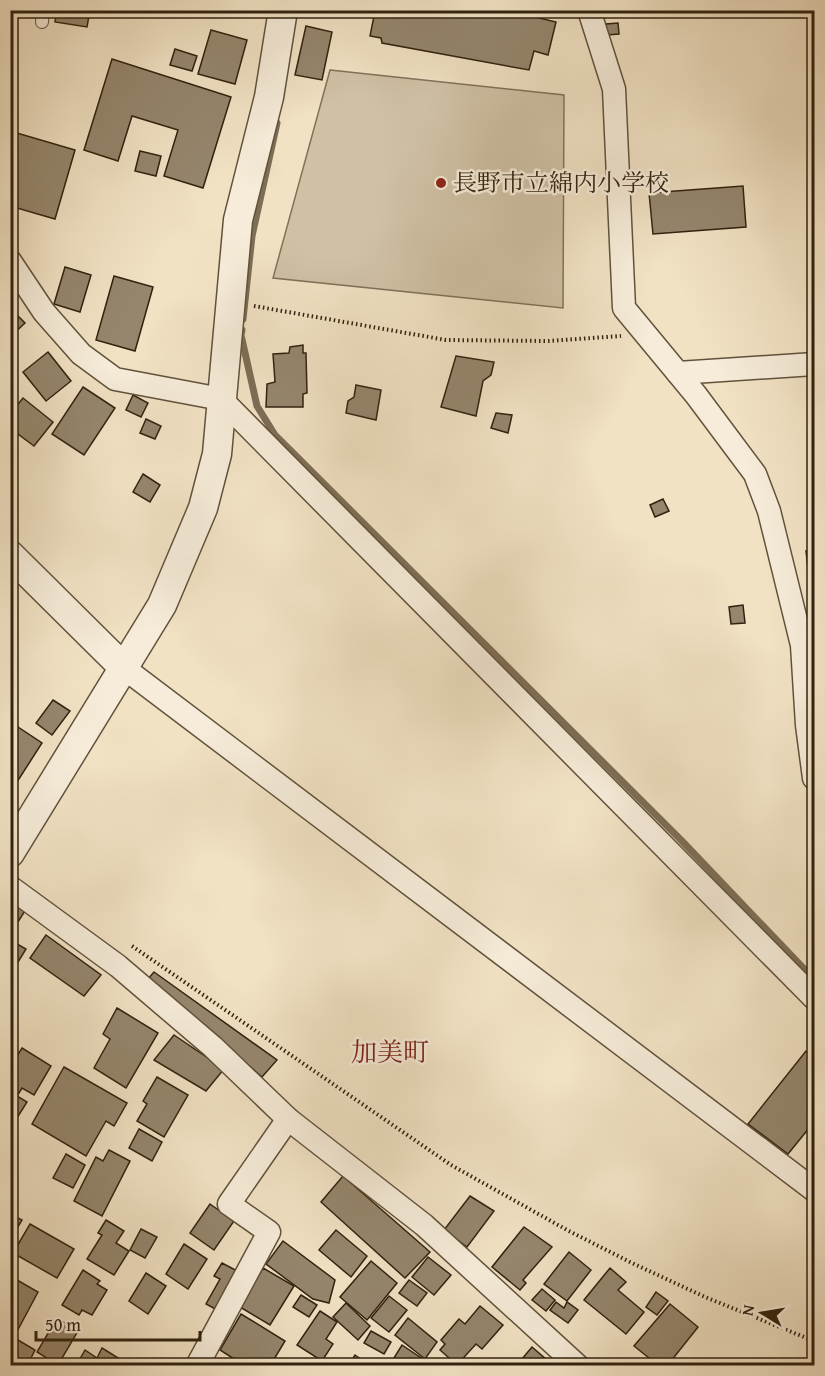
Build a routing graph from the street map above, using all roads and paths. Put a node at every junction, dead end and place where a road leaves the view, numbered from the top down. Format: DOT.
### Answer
graph roads {
  1 [pos="283,10"];
  2 [pos="589,10"];
  3 [pos="10,261"];
  4 [pos="249,306"];
  5 [pos="646,334"];
  6 [pos="814,364"];
  7 [pos="678,373"];
  8 [pos="221,399"];
  9 [pos="14,565"];
  10 [pos="124,668"];
  11 [pos="814,778"];
  12 [pos="12,848"];
  13 [pos="10,887"];
  14 [pos="127,943"];
  15 [pos="814,998"];
  16 [pos="288,1119"];
  17 [pos="814,1190"];
  18 [pos="814,1341"];
  19 [pos="197,1365"];
  20 [pos="578,1365"];
  1 -- 8 [label="street"];
  2 -- 5 [label="street"];
  3 -- 8 [label="street"];
  4 -- 5 [label="path"];
  5 -- 7 [label="street"];
  6 -- 7 [label="street"];
  7 -- 11 [label="street"];
  8 -- 10 [label="street"];
  8 -- 15 [label="street"];
  9 -- 10 [label="street"];
  10 -- 12 [label="street"];
  10 -- 17 [label="street"];
  13 -- 16 [label="street"];
  14 -- 18 [label="path"];
  16 -- 19 [label="street"];
  16 -- 20 [label="street"];
}
